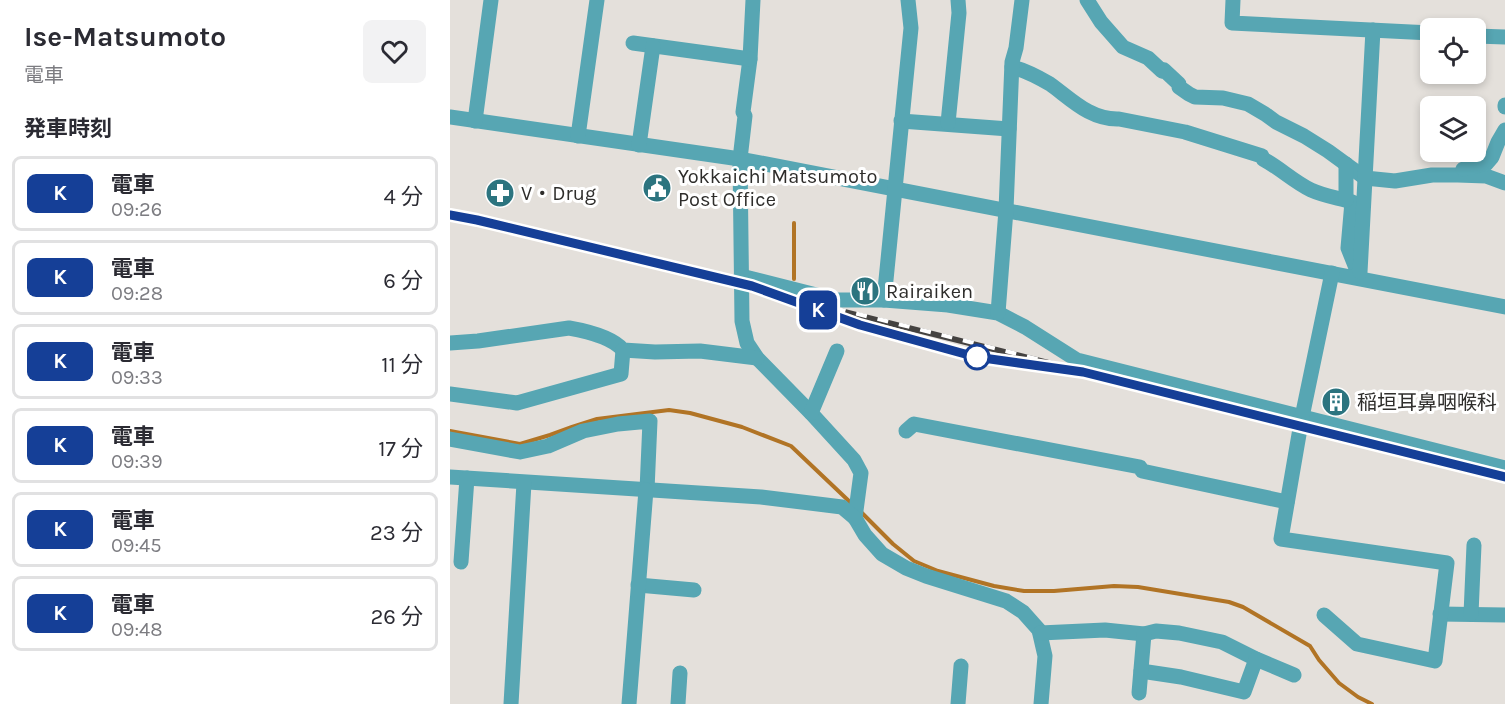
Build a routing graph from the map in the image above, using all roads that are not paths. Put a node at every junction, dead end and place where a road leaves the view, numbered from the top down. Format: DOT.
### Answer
graph roads {
  1 [pos="491,0"];
  2 [pos="597,0"];
  3 [pos="753,0"];
  4 [pos="908,0"];
  5 [pos="958,0"];
  6 [pos="1022,0"];
  7 [pos="1087,0"];
  8 [pos="1233,0"];
  9 [pos="1373,30"];
  10 [pos="1420,32"];
  11 [pos="1486,36"];
  12 [pos="1505,37"];
  13 [pos="633,43"];
  14 [pos="652,46"];
  15 [pos="750,59"];
  16 [pos="1012,67"];
  17 [pos="450,117"];
  18 [pos="475,121"];
  19 [pos="901,121"];
  20 [pos="948,123"];
  21 [pos="1009,129"];
  22 [pos="1505,130"];
  23 [pos="578,136"];
  24 [pos="639,145"];
  25 [pos="740,159"];
  26 [pos="1346,164"];
  27 [pos="1365,176"];
  28 [pos="1505,183"];
  29 [pos="895,188"];
  30 [pos="1346,200"];
  31 [pos="1006,210"];
  32 [pos="1332,273"];
  33 [pos="741,276"];
  34 [pos="1360,278"];
  35 [pos="884,300"];
  36 [pos="1505,307"];
  37 [pos="998,313"];
  38 [pos="450,343"];
  39 [pos="623,350"];
  40 [pos="837,351"];
  41 [pos="757,358"];
  42 [pos="450,394"];
  43 [pos="811,413"];
  44 [pos="1302,417"];
  45 [pos="906,430"];
  46 [pos="450,439"];
  47 [pos="1505,468"];
  48 [pos="450,477"];
  49 [pos="467,478"];
  50 [pos="524,483"];
  51 [pos="646,490"];
  52 [pos="1287,502"];
  53 [pos="856,510"];
  54 [pos="1474,545"];
  55 [pos="461,562"];
  56 [pos="638,585"];
  57 [pos="694,590"];
  58 [pos="1440,614"];
  59 [pos="1470,614"];
  60 [pos="1324,615"];
  61 [pos="1505,615"];
  62 [pos="1040,633"];
  63 [pos="1144,634"];
  64 [pos="1256,659"];
  65 [pos="961,666"];
  66 [pos="1141,671"];
  67 [pos="680,673"];
  68 [pos="1294,675"];
  69 [pos="1139,693"];
  70 [pos="511,704"];
  71 [pos="629,704"];
  72 [pos="678,704"];
  73 [pos="958,704"];
  74 [pos="1041,704"];
  1 -- 18 [label="street"];
  2 -- 23 [label="street"];
  3 -- 15 [label="street"];
  4 -- 19 [label="street"];
  5 -- 20 [label="street"];
  6 -- 16 [label="street"];
  7 -- 26 [label="street"];
  8 -- 9 [label="street"];
  9 -- 10 [label="street"];
  9 -- 27 [label="street"];
  11 -- 12 [label="street"];
  13 -- 14 [label="street"];
  14 -- 15 [label="street"];
  14 -- 24 [label="street"];
  15 -- 25 [label="street"];
  16 -- 21 [label="street"];
  16 -- 30 [label="street"];
  17 -- 18 [label="street"];
  18 -- 23 [label="street"];
  19 -- 20 [label="street"];
  19 -- 29 [label="street"];
  20 -- 21 [label="street"];
  21 -- 31 [label="street"];
  22 -- 27 [label="street"];
  23 -- 24 [label="street"];
  24 -- 25 [label="street"];
  25 -- 29 [label="street"];
  25 -- 33 [label="street"];
  26 -- 27 [label="street"];
  26 -- 30 [label="street"];
  27 -- 28 [label="street"];
  27 -- 34 [label="street"];
  29 -- 31 [label="street"];
  29 -- 35 [label="street"];
  30 -- 34 [label="street"];
  31 -- 32 [label="street"];
  31 -- 37 [label="street"];
  32 -- 34 [label="street"];
  32 -- 44 [label="street"];
  33 -- 35 [label="street"];
  33 -- 41 [label="street"];
  34 -- 36 [label="street"];
  35 -- 37 [label="street"];
  37 -- 44 [label="street"];
  38 -- 39 [label="street"];
  39 -- 41 [label="street"];
  39 -- 42 [label="street"];
  40 -- 43 [label="street"];
  41 -- 43 [label="street"];
  43 -- 53 [label="street"];
  44 -- 47 [label="street"];
  44 -- 52 [label="street"];
  45 -- 52 [label="street"];
  46 -- 51 [label="street"];
  48 -- 49 [label="street"];
  49 -- 50 [label="street"];
  49 -- 55 [label="street"];
  50 -- 51 [label="street"];
  50 -- 70 [label="street"];
  51 -- 53 [label="street"];
  51 -- 56 [label="street"];
  52 -- 58 [label="street"];
  53 -- 62 [label="street"];
  54 -- 59 [label="street"];
  56 -- 57 [label="street"];
  56 -- 71 [label="street"];
  58 -- 59 [label="street"];
  58 -- 60 [label="street"];
  59 -- 61 [label="street"];
  62 -- 63 [label="street"];
  62 -- 74 [label="street"];
  63 -- 64 [label="street"];
  63 -- 66 [label="street"];
  64 -- 66 [label="street"];
  64 -- 68 [label="street"];
  65 -- 73 [label="street"];
  66 -- 69 [label="street"];
  67 -- 72 [label="street"];
}
